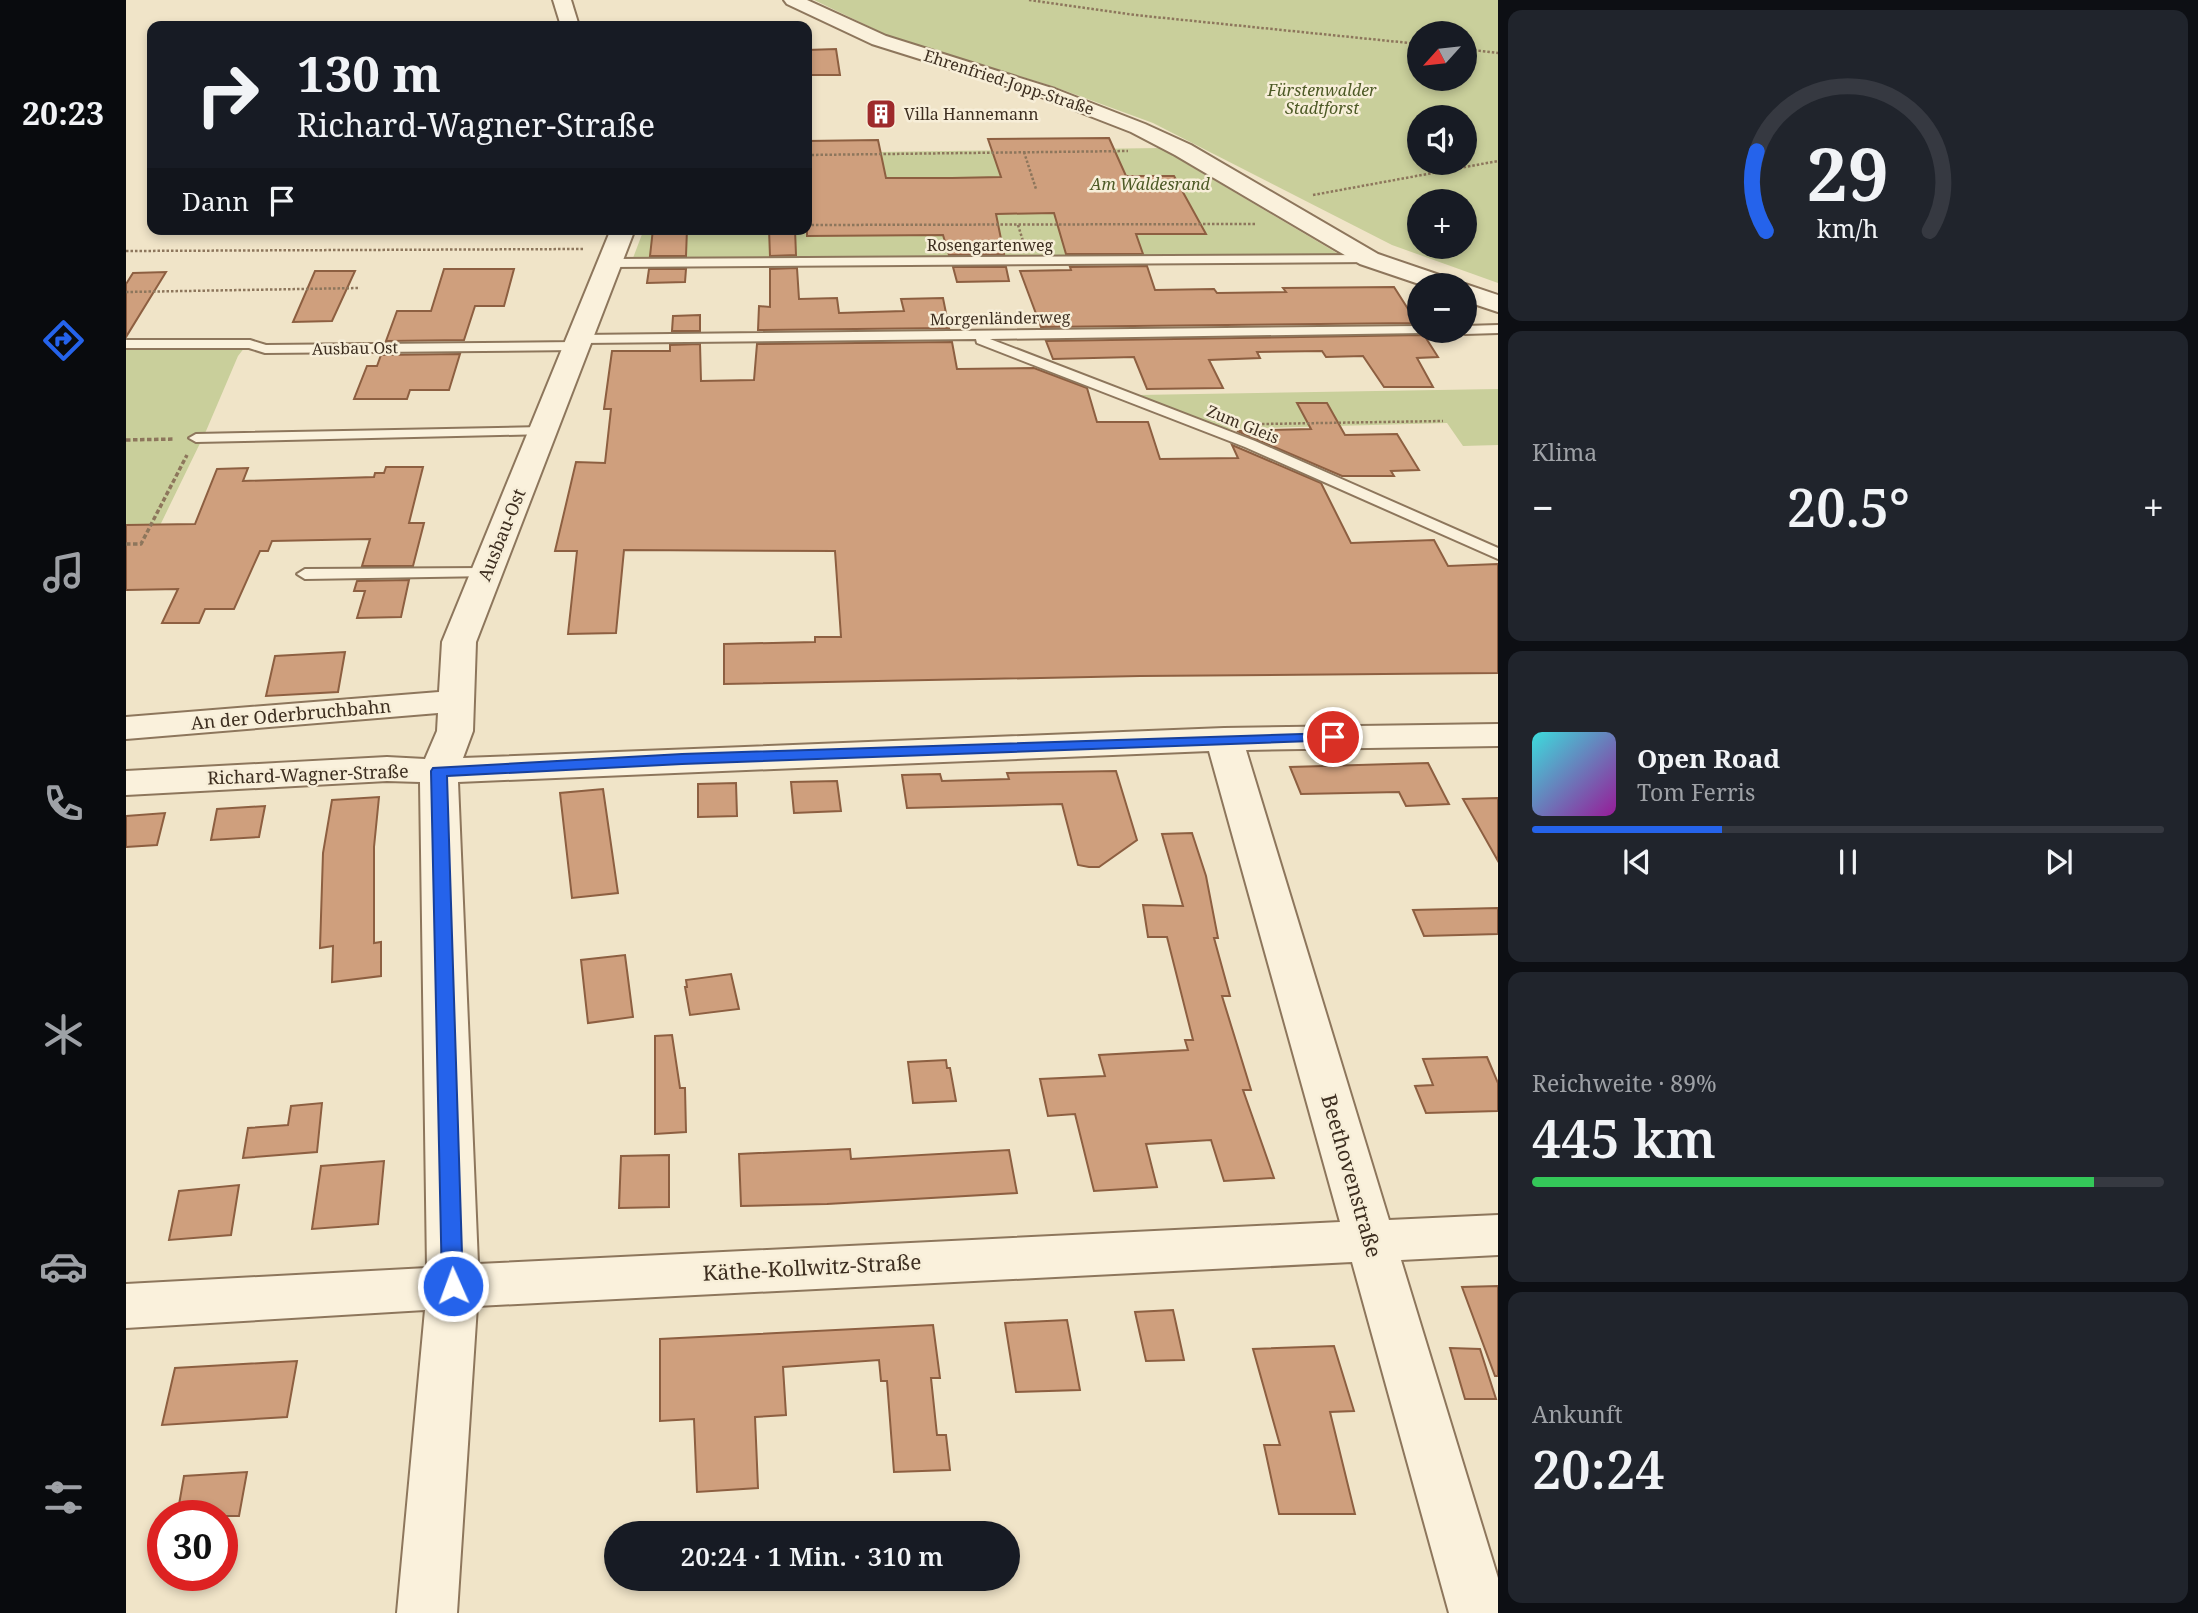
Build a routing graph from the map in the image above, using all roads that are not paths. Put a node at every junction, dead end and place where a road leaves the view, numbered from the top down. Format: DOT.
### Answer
graph roads {
  1 [pos="562,0"];
  2 [pos="793,0"];
  3 [pos="568,21"];
  4 [pos="617,247"];
  5 [pos="1369,259"];
  6 [pos="1410,273"];
  7 [pos="1477,296"];
  8 [pos="1498,304"];
  9 [pos="1498,329"];
  10 [pos="1407,330"];
  11 [pos="1477,330"];
  12 [pos="971,335"];
  13 [pos="579,342"];
  14 [pos="126,344"];
  15 [pos="542,431"];
  16 [pos="196,438"];
  17 [pos="1498,554"];
  18 [pos="486,573"];
  19 [pos="304,574"];
  20 [pos="126,728"];
  21 [pos="450,735"];
  22 [pos="1498,735"];
  23 [pos="1224,739"];
  24 [pos="126,783"];
  25 [pos="1498,1235"];
  26 [pos="1370,1241"];
  27 [pos="453,1286"];
  28 [pos="126,1306"];
  29 [pos="427,1613"];
  30 [pos="1479,1613"];
  1 -- 3 [label="street"];
  2 -- 5 [label="street, Ehrenfried-Jopp-Straße"];
  4 -- 5 [label="lane, Rosengartenweg"];
  4 -- 13 [label="street, Ausbau-Ost"];
  5 -- 6 [label="street, Ehrenfried-Jopp-Straße"];
  7 -- 8 [label="street"];
  9 -- 11 [label="lane"];
  10 -- 12 [label="lane, Morgenländerweg"];
  12 -- 13 [label="lane, Morgenländerweg"];
  12 -- 17 [label="lane, Zum Gleis"];
  13 -- 14 [label="lane, Ausbau Ost"];
  13 -- 15 [label="street, Ausbau-Ost"];
  15 -- 16 [label="lane"];
  15 -- 18 [label="street, Ausbau-Ost"];
  18 -- 19 [label="lane"];
  18 -- 21 [label="street, Ausbau-Ost"];
  20 -- 21 [label="street, An der Oderbruchbahn"];
  21 -- 23 [label="street, Richard-Wagner-Straße"];
  21 -- 24 [label="street, Richard-Wagner-Straße"];
  21 -- 27 [label="street, Ausbau-Ost"];
  22 -- 23 [label="street, Richard-Wagner-Straße"];
  23 -- 26 [label="street, Beethovenstraße"];
  25 -- 26 [label="street, Käthe-Kollwitz-Straße"];
  26 -- 27 [label="street, Käthe-Kollwitz-Straße"];
  26 -- 30 [label="street, Beethovenstraße"];
  27 -- 28 [label="street, Käthe-Kollwitz-Straße"];
  27 -- 29 [label="street, Ausbau-Ost"];
}
